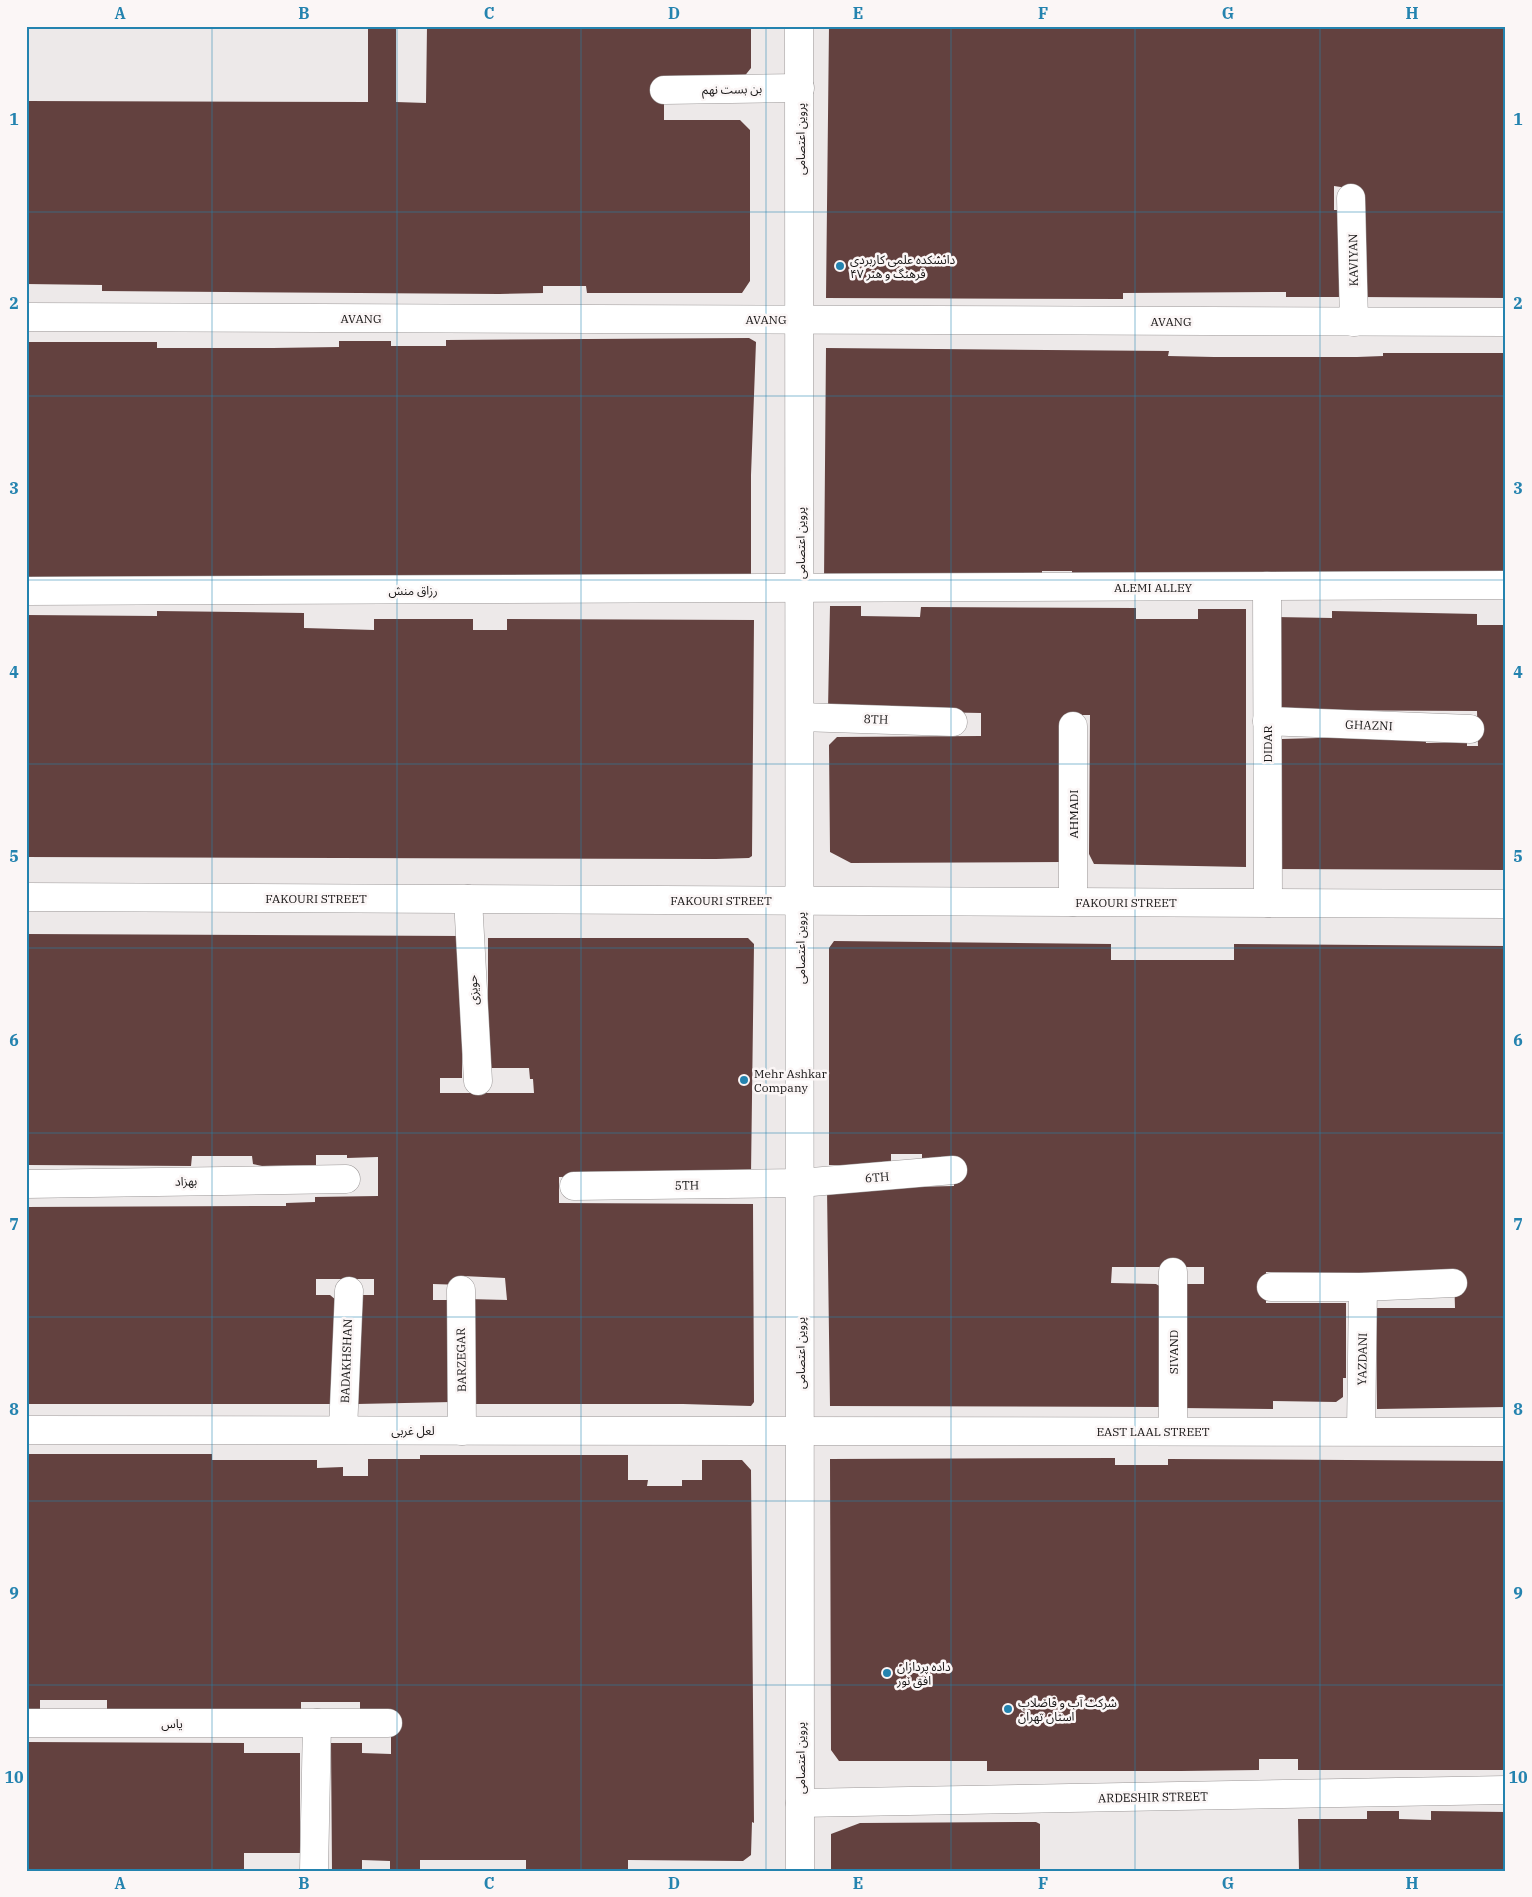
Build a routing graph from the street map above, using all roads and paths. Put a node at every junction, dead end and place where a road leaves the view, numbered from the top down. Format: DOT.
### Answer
graph roads {
  1 [pos="799,26"];
  2 [pos="800,88"];
  3 [pos="664,90"];
  4 [pos="1352,198"];
  5 [pos="26,317"];
  6 [pos="799,319"];
  7 [pos="1354,322"];
  8 [pos="1506,322"];
  9 [pos="1506,585"];
  10 [pos="1267,586"];
  11 [pos="800,588"];
  12 [pos="26,591"];
  13 [pos="800,717"];
  14 [pos="1267,721"];
  15 [pos="953,722"];
  16 [pos="1073,726"];
  17 [pos="1470,729"];
  18 [pos="26,897"];
  19 [pos="468,899"];
  20 [pos="800,900"];
  21 [pos="1073,902"];
  22 [pos="1268,902"];
  23 [pos="1506,904"];
  24 [pos="478,1081"];
  25 [pos="953,1170"];
  26 [pos="346,1179"];
  27 [pos="800,1183"];
  28 [pos="26,1184"];
  29 [pos="574,1186"];
  30 [pos="1173,1272"];
  31 [pos="1453,1283"];
  32 [pos="1271,1287"];
  33 [pos="1363,1287"];
  34 [pos="461,1290"];
  35 [pos="349,1291"];
  36 [pos="26,1430"];
  37 [pos="343,1430"];
  38 [pos="462,1430"];
  39 [pos="800,1431"];
  40 [pos="1173,1431"];
  41 [pos="1361,1431"];
  42 [pos="1506,1432"];
  43 [pos="26,1723"];
  44 [pos="317,1723"];
  45 [pos="388,1723"];
  46 [pos="1506,1790"];
  47 [pos="800,1803"];
  48 [pos="314,1871"];
  49 [pos="800,1871"];
  1 -- 2 [label="street, پروین اعتصامی"];
  2 -- 3 [label="street, بن بست نهم"];
  2 -- 6 [label="street, پروین اعتصامی"];
  4 -- 7 [label="street, KAVIYAN"];
  5 -- 6 [label="street, AVANG"];
  6 -- 7 [label="street, AVANG"];
  6 -- 11 [label="street, پروین اعتصامی"];
  7 -- 8 [label="street, AVANG"];
  9 -- 10 [label="street, ALEMI ALLEY"];
  10 -- 11 [label="street, ALEMI ALLEY"];
  10 -- 14 [label="street, DIDAR"];
  11 -- 12 [label="street, رزاق منش"];
  11 -- 13 [label="street, پروین اعتصامی"];
  13 -- 15 [label="street, 8TH"];
  13 -- 20 [label="street, پروین اعتصامی"];
  14 -- 17 [label="street, GHAZNI"];
  14 -- 22 [label="street, DIDAR"];
  16 -- 21 [label="street, AHMADI"];
  18 -- 19 [label="street, FAKOURI STREET"];
  19 -- 20 [label="street, FAKOURI STREET"];
  19 -- 24 [label="street, حویزی"];
  20 -- 21 [label="street, FAKOURI STREET"];
  20 -- 27 [label="street, پروین اعتصامی"];
  21 -- 22 [label="street, FAKOURI STREET"];
  22 -- 23 [label="street, FAKOURI STREET"];
  25 -- 27 [label="street, 6TH"];
  26 -- 28 [label="street, بهزاد"];
  27 -- 29 [label="street, 5TH"];
  27 -- 39 [label="street, پروین اعتصامی"];
  30 -- 40 [label="street, SIVAND"];
  31 -- 33 [label="street"];
  32 -- 33 [label="street"];
  33 -- 41 [label="street, YAZDANI"];
  34 -- 38 [label="street, BARZEGAR"];
  35 -- 37 [label="street, BADAKHSHAN"];
  36 -- 37 [label="street, لعل غربی"];
  37 -- 38 [label="street, لعل غربی"];
  38 -- 39 [label="street, لعل غربی"];
  39 -- 40 [label="street, EAST LAAL STREET"];
  39 -- 47 [label="street, پروین اعتصامی"];
  40 -- 41 [label="street, EAST LAAL STREET"];
  41 -- 42 [label="street, EAST LAAL STREET"];
  43 -- 44 [label="street, یاس"];
  44 -- 45 [label="street, یاس"];
  44 -- 48 [label="street"];
  46 -- 47 [label="street, ARDESHIR STREET"];
  47 -- 49 [label="street, پروین اعتصامی"];
}
